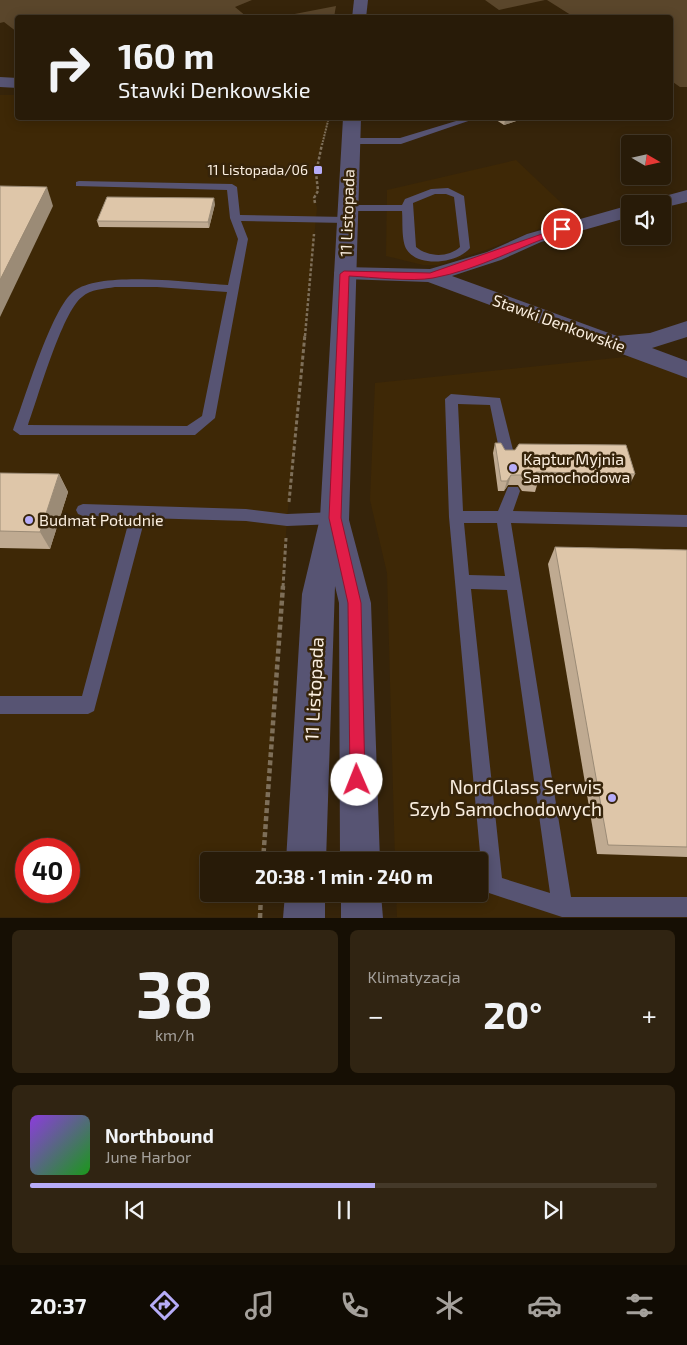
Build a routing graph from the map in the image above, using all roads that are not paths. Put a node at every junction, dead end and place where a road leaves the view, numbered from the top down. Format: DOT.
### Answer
graph roads {
  1 [pos="361,0"];
  2 [pos="359,15"];
  3 [pos="0,82"];
  4 [pos="15,83"];
  5 [pos="352,120"];
  6 [pos="467,120"];
  7 [pos="350,141"];
  8 [pos="79,184"];
  9 [pos="687,196"];
  10 [pos="671,200"];
  11 [pos="407,208"];
  12 [pos="346,214"];
  13 [pos="621,214"];
  14 [pos="235,218"];
  15 [pos="344,274"];
  16 [pos="431,276"];
  17 [pos="234,289"];
  18 [pos="687,329"];
  19 [pos="612,343"];
  20 [pos="687,370"];
  21 [pos="507,454"];
  22 [pos="513,491"];
  23 [pos="83,510"];
  24 [pos="139,512"];
  25 [pos="503,517"];
  26 [pos="335,518"];
  27 [pos="456,518"];
  28 [pos="687,521"];
  29 [pos="462,582"];
  30 [pos="514,583"];
  31 [pos="0,705"];
  32 [pos="306,852"];
  33 [pos="360,852"];
  34 [pos="305,902"];
  35 [pos="361,902"];
  36 [pos="562,907"];
  37 [pos="687,907"];
  38 [pos="304,918"];
  39 [pos="362,918"];
  1 -- 2 [label="street"];
  3 -- 4 [label="street"];
  5 -- 7 [label="street, 11 Listopada"];
  6 -- 7 [label="lane"];
  7 -- 12 [label="street, 11 Listopada"];
  8 -- 14 [label="lane"];
  9 -- 10 [label="street"];
  11 -- 11 [label="lane"];
  11 -- 12 [label="lane"];
  12 -- 14 [label="lane"];
  12 -- 15 [label="street, 11 Listopada"];
  13 -- 16 [label="street, Stawki Denkowskie"];
  14 -- 17 [label="lane"];
  15 -- 16 [label="street, Stawki Denkowskie"];
  15 -- 26 [label="street, 11 Listopada"];
  16 -- 19 [label="street, Stawki Denkowskie"];
  17 -- 17 [label="lane"];
  18 -- 19 [label="street"];
  19 -- 20 [label="street, Stawki Denkowskie"];
  21 -- 27 [label="lane"];
  22 -- 25 [label="lane"];
  23 -- 24 [label="lane"];
  24 -- 26 [label="lane"];
  24 -- 31 [label="lane"];
  25 -- 27 [label="lane"];
  25 -- 28 [label="lane"];
  25 -- 30 [label="lane"];
  26 -- 32 [label="street, 11 Listopada"];
  26 -- 33 [label="street, 11 Listopada"];
  27 -- 29 [label="lane"];
  29 -- 30 [label="lane"];
  29 -- 36 [label="lane"];
  30 -- 36 [label="lane"];
  34 -- 38 [label="street"];
  35 -- 39 [label="street"];
  36 -- 37 [label="lane"];
}
